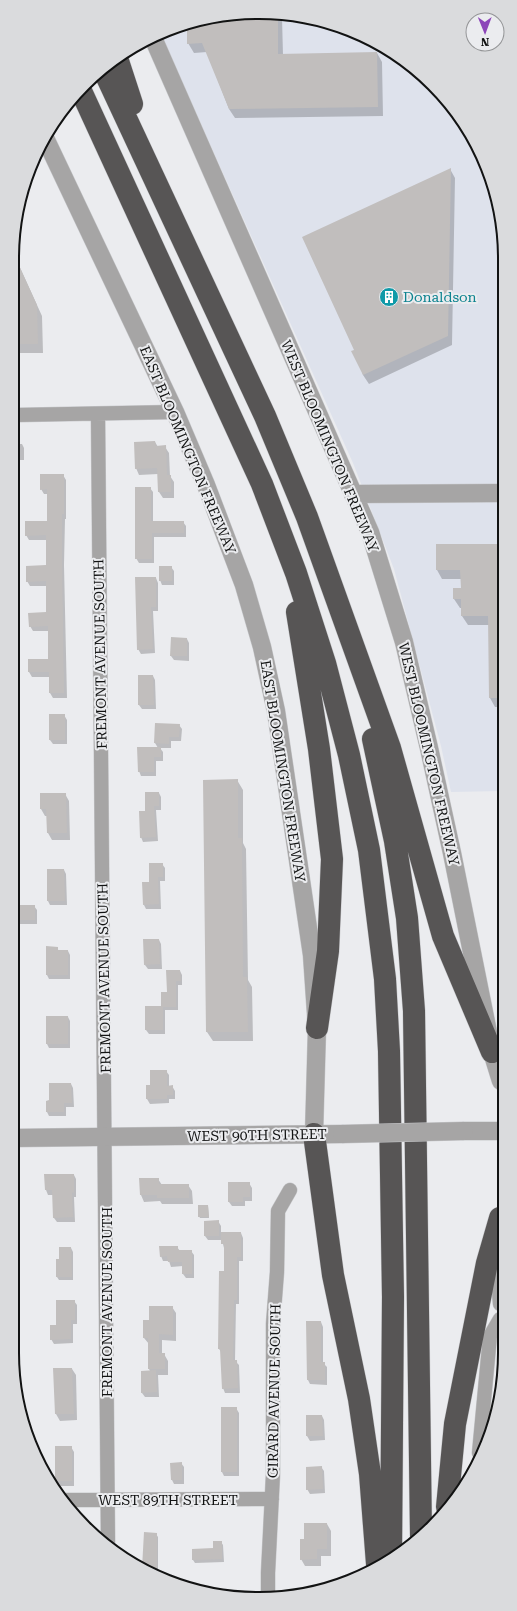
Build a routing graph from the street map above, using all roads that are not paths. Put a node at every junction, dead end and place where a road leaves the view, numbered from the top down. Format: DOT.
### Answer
graph roads {
  1 [pos="155,43"];
  2 [pos="119,64"];
  3 [pos="106,74"];
  4 [pos="83,95"];
  5 [pos="48,145"];
  6 [pos="163,198"];
  7 [pos="175,412"];
  8 [pos="98,414"];
  9 [pos="19,415"];
  10 [pos="498,493"];
  11 [pos="353,494"];
  12 [pos="288,550"];
  13 [pos="347,629"];
  14 [pos="317,1028"];
  15 [pos="492,1052"];
  16 [pos="498,1071"];
  17 [pos="498,1131"];
  18 [pos="314,1134"];
  19 [pos="106,1137"];
  20 [pos="19,1138"];
  21 [pos="290,1190"];
  22 [pos="498,1223"];
  23 [pos="498,1250"];
  24 [pos="498,1279"];
  25 [pos="498,1322"];
  26 [pos="479,1447"];
  27 [pos="272,1499"];
  28 [pos="448,1499"];
  29 [pos="70,1500"];
  30 [pos="108,1500"];
  31 [pos="421,1528"];
  32 [pos="108,1539"];
  33 [pos="391,1553"];
  34 [pos="377,1561"];
  35 [pos="268,1591"];
  1 -- 11 [label="street, WEST BLOOMINGTON FREEWAY"];
  2 -- 6 [label="highway"];
  3 -- 6 [label="highway"];
  4 -- 12 [label="highway"];
  5 -- 7 [label="street, EAST BLOOMINGTON FREEWAY"];
  6 -- 13 [label="highway"];
  7 -- 8 [label="street"];
  7 -- 14 [label="street, EAST BLOOMINGTON FREEWAY"];
  8 -- 9 [label="street"];
  8 -- 19 [label="street, FREMONT AVENUE SOUTH"];
  10 -- 11 [label="street"];
  11 -- 15 [label="street, WEST BLOOMINGTON FREEWAY"];
  12 -- 14 [label="highway"];
  12 -- 33 [label="highway"];
  13 -- 15 [label="highway"];
  13 -- 31 [label="highway"];
  14 -- 18 [label="street, EAST BLOOMINGTON FREEWAY"];
  15 -- 16 [label="street, WEST BLOOMINGTON FREEWAY"];
  17 -- 18 [label="street, WEST 90TH STREET, bridge"];
  18 -- 19 [label="street, WEST 90TH STREET"];
  18 -- 34 [label="highway"];
  19 -- 20 [label="street, WEST 90TH STREET"];
  19 -- 30 [label="street, FREMONT AVENUE SOUTH"];
  21 -- 27 [label="street, GIRARD AVENUE SOUTH"];
  22 -- 28 [label="highway"];
  23 -- 24 [label="street"];
  25 -- 26 [label="street"];
  27 -- 30 [label="street, WEST 89TH STREET"];
  27 -- 35 [label="street, GIRARD AVENUE SOUTH"];
  29 -- 30 [label="street, WEST 89TH STREET"];
  30 -- 32 [label="street, FREMONT AVENUE SOUTH"];
}
